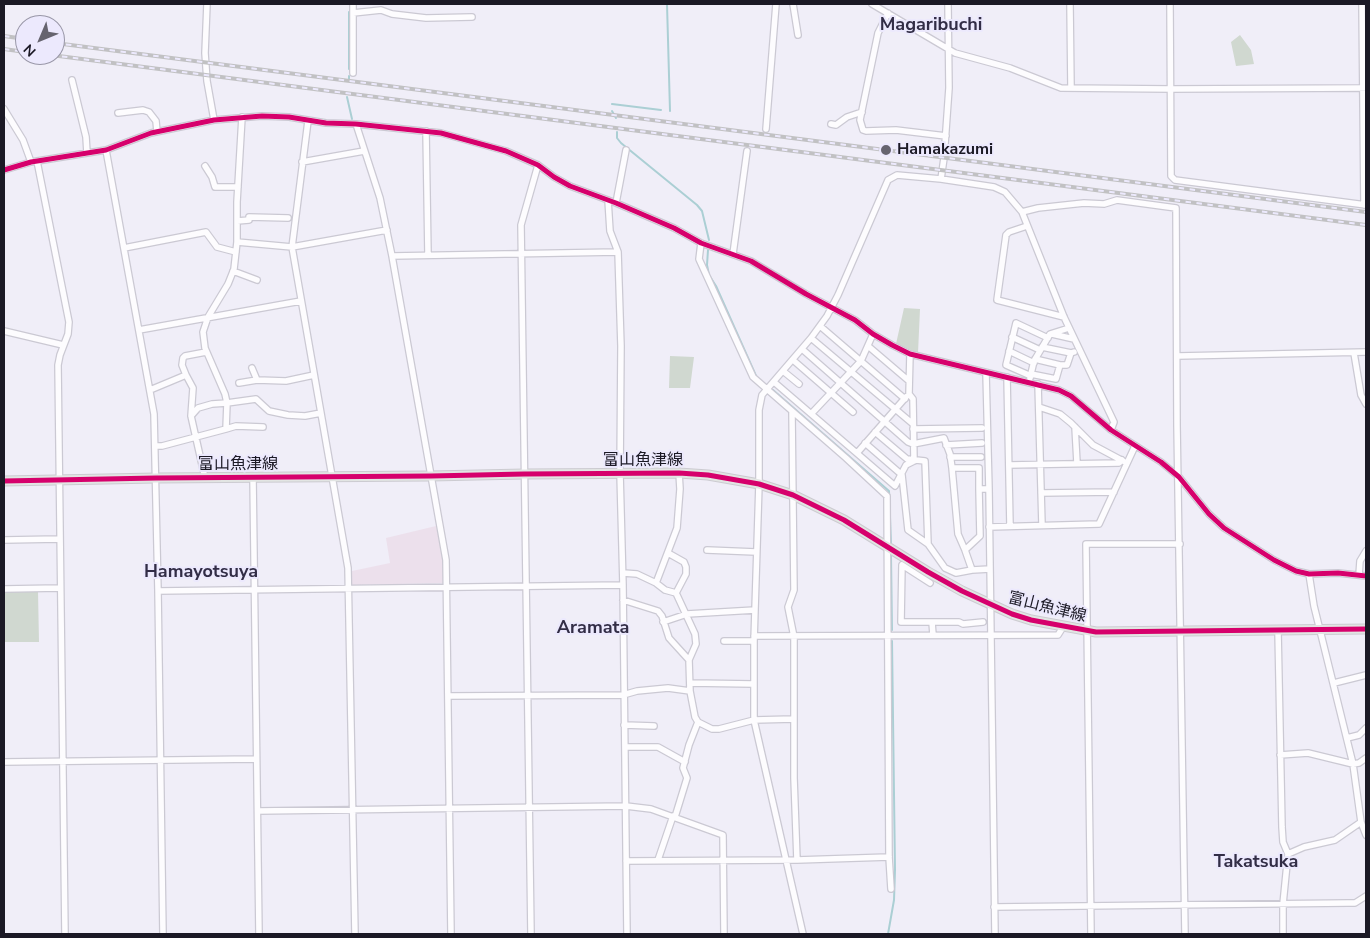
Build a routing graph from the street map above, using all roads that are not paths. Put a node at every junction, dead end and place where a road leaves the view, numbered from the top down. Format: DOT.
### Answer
graph roads {
  1 [pos="207,4"];
  2 [pos="353,4"];
  3 [pos="776,4"];
  4 [pos="793,4"];
  5 [pos="872,4"];
  6 [pos="948,4"];
  7 [pos="1070,4"];
  8 [pos="1170,4"];
  9 [pos="1362,4"];
  10 [pos="354,13"];
  11 [pos="888,13"];
  12 [pos="472,17"];
  13 [pos="798,35"];
  14 [pos="948,49"];
  15 [pos="353,73"];
  16 [pos="72,80"];
  17 [pos="1070,88"];
  18 [pos="1364,88"];
  19 [pos="1171,89"];
  20 [pos="4,109"];
  21 [pos="862,112"];
  22 [pos="118,113"];
  23 [pos="242,117"];
  24 [pos="214,120"];
  25 [pos="308,121"];
  26 [pos="356,124"];
  27 [pos="831,124"];
  28 [pos="766,130"];
  29 [pos="158,132"];
  30 [pos="426,132"];
  31 [pos="946,136"];
  32 [pos="106,150"];
  33 [pos="626,150"];
  34 [pos="364,151"];
  35 [pos="747,151"];
  36 [pos="87,153"];
  37 [pos="34,162"];
  38 [pos="302,162"];
  39 [pos="205,166"];
  40 [pos="538,166"];
  41 [pos="4,170"];
  42 [pos="941,179"];
  43 [pos="238,187"];
  44 [pos="608,200"];
  45 [pos="616,203"];
  46 [pos="1365,205"];
  47 [pos="1022,212"];
  48 [pos="288,218"];
  49 [pos="237,221"];
  50 [pos="1027,226"];
  51 [pos="387,230"];
  52 [pos="237,242"];
  53 [pos="702,242"];
  54 [pos="292,247"];
  55 [pos="124,248"];
  56 [pos="236,252"];
  57 [pos="618,252"];
  58 [pos="522,253"];
  59 [pos="733,254"];
  60 [pos="428,255"];
  61 [pos="392,256"];
  62 [pos="233,271"];
  63 [pos="257,280"];
  64 [pos="301,301"];
  65 [pos="832,307"];
  66 [pos="208,317"];
  67 [pos="1064,317"];
  68 [pos="820,326"];
  69 [pos="1069,328"];
  70 [pos="139,330"];
  71 [pos="4,331"];
  72 [pos="873,334"];
  73 [pos="1049,336"];
  74 [pos="1012,337"];
  75 [pos="811,338"];
  76 [pos="1074,339"];
  77 [pos="63,345"];
  78 [pos="868,346"];
  79 [pos="802,349"];
  80 [pos="1041,349"];
  81 [pos="1079,350"];
  82 [pos="1009,351"];
  83 [pos="206,352"];
  84 [pos="1366,352"];
  85 [pos="1071,353"];
  86 [pos="1354,353"];
  87 [pos="910,354"];
  88 [pos="1178,356"];
  89 [pos="793,360"];
  90 [pos="861,361"];
  91 [pos="1034,361"];
  92 [pos="1060,365"];
  93 [pos="252,368"];
  94 [pos="783,371"];
  95 [pos="851,372"];
  96 [pos="986,373"];
  97 [pos="186,375"];
  98 [pos="314,375"];
  99 [pos="1007,377"];
  100 [pos="1030,377"];
  101 [pos="257,380"];
  102 [pos="910,381"];
  103 [pos="774,382"];
  104 [pos="841,382"];
  105 [pos="239,383"];
  106 [pos="799,384"];
  107 [pos="1038,384"];
  108 [pos="150,390"];
  109 [pos="766,390"];
  110 [pos="831,393"];
  111 [pos="907,396"];
  112 [pos="227,404"];
  113 [pos="1366,404"];
  114 [pos="1039,406"];
  115 [pos="894,410"];
  116 [pos="853,412"];
  117 [pos="321,413"];
  118 [pos="792,413"];
  119 [pos="812,413"];
  120 [pos="191,416"];
  121 [pos="884,422"];
  122 [pos="263,427"];
  123 [pos="913,427"];
  124 [pos="1075,427"];
  125 [pos="982,428"];
  126 [pos="226,429"];
  127 [pos="1111,430"];
  128 [pos="875,432"];
  129 [pos="195,438"];
  130 [pos="865,443"];
  131 [pos="982,443"];
  132 [pos="913,444"];
  133 [pos="946,445"];
  134 [pos="156,446"];
  135 [pos="1135,446"];
  136 [pos="857,453"];
  137 [pos="950,457"];
  138 [pos="981,457"];
  139 [pos="914,461"];
  140 [pos="1125,462"];
  141 [pos="1077,463"];
  142 [pos="1041,464"];
  143 [pos="1008,465"];
  144 [pos="952,468"];
  145 [pos="620,473"];
  146 [pos="679,473"];
  147 [pos="524,474"];
  148 [pos="902,475"];
  149 [pos="333,476"];
  150 [pos="431,476"];
  151 [pos="1179,477"];
  152 [pos="156,478"];
  153 [pos="205,478"];
  154 [pos="253,478"];
  155 [pos="58,480"];
  156 [pos="4,481"];
  157 [pos="759,484"];
  158 [pos="979,489"];
  159 [pos="989,489"];
  160 [pos="1114,492"];
  161 [pos="1041,493"];
  162 [pos="793,495"];
  163 [pos="1042,525"];
  164 [pos="1010,526"];
  165 [pos="989,527"];
  166 [pos="60,539"];
  167 [pos="4,540"];
  168 [pos="928,544"];
  169 [pos="1180,544"];
  170 [pos="886,545"];
  171 [pos="707,550"];
  172 [pos="966,550"];
  173 [pos="1366,551"];
  174 [pos="756,552"];
  175 [pos="668,553"];
  176 [pos="903,561"];
  177 [pos="990,569"];
  178 [pos="972,570"];
  179 [pos="622,573"];
  180 [pos="1309,574"];
  181 [pos="1359,575"];
  182 [pos="1366,576"];
  183 [pos="656,583"];
  184 [pos="930,583"];
  185 [pos="623,584"];
  186 [pos="526,585"];
  187 [pos="447,586"];
  188 [pos="60,588"];
  189 [pos="349,588"];
  190 [pos="4,589"];
  191 [pos="254,589"];
  192 [pos="158,591"];
  193 [pos="676,593"];
  194 [pos="623,600"];
  195 [pos="991,606"];
  196 [pos="755,610"];
  197 [pos="687,614"];
  198 [pos="663,622"];
  199 [pos="932,622"];
  200 [pos="983,622"];
  201 [pos="1063,627"];
  202 [pos="1366,629"];
  203 [pos="1087,630"];
  204 [pos="1321,630"];
  205 [pos="1278,631"];
  206 [pos="1181,632"];
  207 [pos="888,635"];
  208 [pos="933,635"];
  209 [pos="991,635"];
  210 [pos="794,637"];
  211 [pos="754,639"];
  212 [pos="724,641"];
  213 [pos="689,660"];
  214 [pos="1366,675"];
  215 [pos="690,683"];
  216 [pos="1334,683"];
  217 [pos="753,684"];
  218 [pos="690,692"];
  219 [pos="527,695"];
  220 [pos="623,695"];
  221 [pos="448,696"];
  222 [pos="794,719"];
  223 [pos="754,720"];
  224 [pos="698,722"];
  225 [pos="624,726"];
  226 [pos="654,726"];
  227 [pos="1366,728"];
  228 [pos="1347,738"];
  229 [pos="625,747"];
  230 [pos="1280,755"];
  231 [pos="1366,758"];
  232 [pos="256,759"];
  233 [pos="161,761"];
  234 [pos="4,762"];
  235 [pos="63,762"];
  236 [pos="685,762"];
  237 [pos="1353,764"];
  238 [pos="1357,794"];
  239 [pos="1366,796"];
  240 [pos="626,806"];
  241 [pos="529,808"];
  242 [pos="450,809"];
  243 [pos="354,810"];
  244 [pos="258,812"];
  245 [pos="674,816"];
  246 [pos="1361,822"];
  247 [pos="1366,835"];
  248 [pos="1288,854"];
  249 [pos="889,858"];
  250 [pos="658,860"];
  251 [pos="723,860"];
  252 [pos="786,860"];
  253 [pos="797,860"];
  254 [pos="626,861"];
  255 [pos="891,889"];
  256 [pos="1366,896"];
  257 [pos="1282,904"];
  258 [pos="1185,905"];
  259 [pos="994,907"];
  260 [pos="1090,907"];
  261 [pos="65,934"];
  262 [pos="163,934"];
  263 [pos="259,934"];
  264 [pos="355,934"];
  265 [pos="452,934"];
  266 [pos="531,934"];
  267 [pos="627,934"];
  268 [pos="724,934"];
  269 [pos="803,934"];
  270 [pos="995,934"];
  271 [pos="1091,934"];
  272 [pos="1185,934"];
  273 [pos="1283,934"];
  1 -- 24 [label="street"];
  2 -- 10 [label="street"];
  3 -- 28 [label="street"];
  4 -- 13 [label="street"];
  5 -- 11 [label="street"];
  6 -- 14 [label="street"];
  7 -- 17 [label="street"];
  8 -- 19 [label="street"];
  9 -- 18 [label="street"];
  10 -- 12 [label="street"];
  10 -- 15 [label="street"];
  11 -- 14 [label="street"];
  11 -- 21 [label="street"];
  14 -- 17 [label="street"];
  14 -- 31 [label="street"];
  16 -- 36 [label="street"];
  17 -- 19 [label="street"];
  18 -- 19 [label="street"];
  18 -- 46 [label="street"];
  19 -- 46 [label="street"];
  20 -- 37 [label="street"];
  21 -- 27 [label="street"];
  21 -- 31 [label="street"];
  22 -- 29 [label="street"];
  23 -- 24 [label="street"];
  23 -- 25 [label="street"];
  23 -- 43 [label="street"];
  24 -- 29 [label="street"];
  25 -- 26 [label="street"];
  25 -- 38 [label="street"];
  26 -- 30 [label="street"];
  26 -- 34 [label="street"];
  29 -- 32 [label="street"];
  30 -- 40 [label="street"];
  30 -- 60 [label="street"];
  31 -- 42 [label="street"];
  32 -- 36 [label="street"];
  32 -- 55 [label="street"];
  33 -- 45 [label="street"];
  34 -- 38 [label="street"];
  34 -- 51 [label="street"];
  35 -- 59 [label="street"];
  36 -- 37 [label="street"];
  37 -- 41 [label="street"];
  37 -- 77 [label="street"];
  38 -- 54 [label="street"];
  39 -- 43 [label="street"];
  40 -- 44 [label="street"];
  40 -- 58 [label="street"];
  42 -- 47 [label="street"];
  42 -- 65 [label="street"];
  43 -- 49 [label="street"];
  44 -- 45 [label="street"];
  44 -- 57 [label="street"];
  45 -- 53 [label="street"];
  47 -- 50 [label="street"];
  47 -- 88 [label="street"];
  48 -- 49 [label="street"];
  49 -- 52 [label="street"];
  50 -- 67 [label="street"];
  50 -- 67 [label="street"];
  51 -- 54 [label="street"];
  51 -- 61 [label="street"];
  52 -- 54 [label="street"];
  52 -- 56 [label="street"];
  53 -- 59 [label="street"];
  53 -- 109 [label="street"];
  54 -- 64 [label="street"];
  55 -- 56 [label="street"];
  55 -- 70 [label="street"];
  56 -- 62 [label="street"];
  57 -- 58 [label="street"];
  57 -- 145 [label="street"];
  58 -- 60 [label="street"];
  58 -- 147 [label="street"];
  59 -- 65 [label="street"];
  60 -- 61 [label="street"];
  61 -- 150 [label="street"];
  62 -- 63 [label="street"];
  62 -- 66 [label="street"];
  64 -- 66 [label="street"];
  64 -- 98 [label="street"];
  65 -- 68 [label="street"];
  65 -- 72 [label="street"];
  66 -- 70 [label="street"];
  66 -- 83 [label="street"];
  67 -- 69 [label="street"];
  68 -- 75 [label="street"];
  68 -- 90 [label="street"];
  69 -- 73 [label="street"];
  69 -- 76 [label="street"];
  70 -- 108 [label="street"];
  71 -- 77 [label="street"];
  72 -- 78 [label="street"];
  72 -- 87 [label="street"];
  73 -- 74 [label="street"];
  73 -- 76 [label="street"];
  73 -- 80 [label="street"];
  74 -- 80 [label="street"];
  74 -- 82 [label="street"];
  75 -- 79 [label="street"];
  75 -- 95 [label="street"];
  76 -- 81 [label="street"];
  77 -- 155 [label="street"];
  78 -- 90 [label="street"];
  78 -- 102 [label="street"];
  79 -- 89 [label="street"];
  79 -- 104 [label="street"];
  80 -- 85 [label="street"];
  80 -- 91 [label="street"];
  81 -- 85 [label="street"];
  81 -- 127 [label="street"];
  82 -- 91 [label="street"];
  82 -- 100 [label="street"];
  83 -- 97 [label="street"];
  83 -- 112 [label="street"];
  84 -- 86 [label="street"];
  85 -- 92 [label="street"];
  86 -- 88 [label="street"];
  86 -- 113 [label="street"];
  87 -- 96 [label="street"];
  87 -- 102 [label="street"];
  88 -- 151 [label="street"];
  89 -- 94 [label="street"];
  89 -- 110 [label="street"];
  90 -- 95 [label="street"];
  90 -- 111 [label="street"];
  91 -- 92 [label="street"];
  91 -- 100 [label="street"];
  92 -- 100 [label="street"];
  93 -- 101 [label="street"];
  94 -- 103 [label="street"];
  94 -- 106 [label="street"];
  95 -- 104 [label="street"];
  95 -- 115 [label="street"];
  96 -- 99 [label="street"];
  96 -- 159 [label="street"];
  97 -- 108 [label="street"];
  97 -- 120 [label="street"];
  98 -- 101 [label="street"];
  98 -- 117 [label="street"];
  99 -- 100 [label="street"];
  99 -- 143 [label="street"];
  100 -- 107 [label="street"];
  101 -- 105 [label="street"];
  102 -- 111 [label="street"];
  103 -- 109 [label="street"];
  103 -- 119 [label="street"];
  104 -- 110 [label="street"];
  104 -- 121 [label="street"];
  107 -- 114 [label="street"];
  107 -- 127 [label="street"];
  108 -- 134 [label="street"];
  109 -- 118 [label="street"];
  109 -- 157 [label="street"];
  110 -- 116 [label="street"];
  110 -- 119 [label="street"];
  111 -- 115 [label="street"];
  111 -- 123 [label="street"];
  112 -- 117 [label="street"];
  112 -- 120 [label="street"];
  112 -- 126 [label="street"];
  114 -- 124 [label="street"];
  114 -- 142 [label="street"];
  115 -- 121 [label="street"];
  115 -- 123 [label="street"];
  117 -- 149 [label="street"];
  118 -- 162 [label="street"];
  118 -- 170 [label="street"];
  119 -- 136 [label="street"];
  120 -- 129 [label="street"];
  121 -- 128 [label="street"];
  121 -- 132 [label="street"];
  122 -- 126 [label="street"];
  123 -- 125 [label="street"];
  123 -- 132 [label="street"];
  124 -- 140 [label="street"];
  124 -- 141 [label="street"];
  126 -- 129 [label="street"];
  127 -- 135 [label="street"];
  128 -- 130 [label="street"];
  128 -- 139 [label="street"];
  129 -- 134 [label="street"];
  129 -- 153 [label="street"];
  130 -- 136 [label="street"];
  130 -- 148 [label="street"];
  131 -- 133 [label="street"];
  132 -- 133 [label="street"];
  132 -- 139 [label="street"];
  133 -- 137 [label="street"];
  134 -- 152 [label="street"];
  135 -- 140 [label="street"];
  135 -- 151 [label="street"];
  136 -- 148 [label="street"];
  137 -- 138 [label="street"];
  137 -- 144 [label="street"];
  139 -- 148 [label="street"];
  139 -- 168 [label="street"];
  140 -- 141 [label="street"];
  140 -- 160 [label="street"];
  141 -- 142 [label="street"];
  142 -- 143 [label="street"];
  142 -- 161 [label="street"];
  143 -- 164 [label="street"];
  144 -- 158 [label="street"];
  144 -- 172 [label="street"];
  145 -- 146 [label="main road, 富山魚津線"];
  145 -- 147 [label="main road, 富山魚津線"];
  145 -- 179 [label="street"];
  146 -- 157 [label="main road, 富山魚津線"];
  146 -- 175 [label="street"];
  147 -- 150 [label="main road, 富山魚津線"];
  147 -- 186 [label="street"];
  148 -- 168 [label="street"];
  149 -- 150 [label="main road, 富山魚津線"];
  149 -- 154 [label="main road, 富山魚津線"];
  149 -- 189 [label="street"];
  150 -- 187 [label="street"];
  151 -- 169 [label="street"];
  151 -- 180 [label="street"];
  152 -- 153 [label="main road, 富山魚津線"];
  152 -- 155 [label="main road, 富山魚津線"];
  152 -- 192 [label="street"];
  153 -- 154 [label="main road, 富山魚津線"];
  154 -- 191 [label="street"];
  155 -- 156 [label="main road, 富山魚津線"];
  155 -- 166 [label="street"];
  157 -- 162 [label="main road, 富山魚津線"];
  157 -- 174 [label="street"];
  158 -- 159 [label="street"];
  158 -- 172 [label="street"];
  159 -- 165 [label="street"];
  160 -- 161 [label="street"];
  160 -- 163 [label="street"];
  161 -- 163 [label="street"];
  162 -- 170 [label="main road, 富山魚津線"];
  162 -- 210 [label="street"];
  163 -- 164 [label="street"];
  164 -- 165 [label="street"];
  165 -- 177 [label="street"];
  166 -- 167 [label="street"];
  166 -- 188 [label="street"];
  168 -- 178 [label="street"];
  169 -- 203 [label="street"];
  169 -- 206 [label="street"];
  170 -- 176 [label="main road, 富山魚津線"];
  170 -- 207 [label="street"];
  171 -- 174 [label="street"];
  172 -- 178 [label="street"];
  173 -- 181 [label="street"];
  174 -- 196 [label="street"];
  175 -- 183 [label="street"];
  175 -- 193 [label="street"];
  176 -- 184 [label="street"];
  176 -- 195 [label="main road, 富山魚津線"];
  176 -- 199 [label="street"];
  177 -- 178 [label="street"];
  177 -- 195 [label="street"];
  179 -- 183 [label="street"];
  179 -- 185 [label="street"];
  180 -- 181 [label="street"];
  180 -- 204 [label="street"];
  181 -- 182 [label="street"];
  183 -- 193 [label="street"];
  185 -- 186 [label="street"];
  185 -- 194 [label="street"];
  186 -- 187 [label="street"];
  186 -- 219 [label="street"];
  187 -- 189 [label="street"];
  187 -- 221 [label="street"];
  188 -- 190 [label="street"];
  188 -- 235 [label="street"];
  189 -- 191 [label="street"];
  189 -- 243 [label="street"];
  191 -- 192 [label="street"];
  191 -- 232 [label="street"];
  192 -- 233 [label="street"];
  193 -- 197 [label="street"];
  194 -- 198 [label="street"];
  194 -- 220 [label="street"];
  195 -- 201 [label="main road, 富山魚津線"];
  195 -- 209 [label="street"];
  196 -- 197 [label="street"];
  196 -- 211 [label="street"];
  197 -- 198 [label="street"];
  197 -- 213 [label="street"];
  198 -- 213 [label="street"];
  199 -- 200 [label="street"];
  199 -- 208 [label="street"];
  201 -- 203 [label="main road, 富山魚津線"];
  201 -- 209 [label="street"];
  202 -- 204 [label="main road, 富山魚津線"];
  203 -- 206 [label="main road, 富山魚津線"];
  203 -- 260 [label="street"];
  204 -- 205 [label="main road, 富山魚津線"];
  204 -- 216 [label="street"];
  205 -- 206 [label="main road, 富山魚津線"];
  205 -- 230 [label="street"];
  206 -- 258 [label="street"];
  207 -- 208 [label="street"];
  207 -- 210 [label="street"];
  207 -- 249 [label="street"];
  208 -- 209 [label="street"];
  209 -- 259 [label="street"];
  210 -- 211 [label="street"];
  210 -- 222 [label="street"];
  211 -- 212 [label="street"];
  211 -- 217 [label="street"];
  213 -- 215 [label="street"];
  214 -- 216 [label="street"];
  215 -- 217 [label="street"];
  215 -- 218 [label="street"];
  216 -- 228 [label="street"];
  217 -- 223 [label="street"];
  218 -- 220 [label="street"];
  218 -- 224 [label="street"];
  219 -- 220 [label="street"];
  219 -- 221 [label="street"];
  219 -- 241 [label="street"];
  220 -- 225 [label="street"];
  221 -- 242 [label="street"];
  222 -- 223 [label="street"];
  222 -- 253 [label="street"];
  223 -- 224 [label="street"];
  223 -- 252 [label="street"];
  224 -- 236 [label="street"];
  225 -- 226 [label="street"];
  225 -- 229 [label="street"];
  227 -- 228 [label="street"];
  228 -- 237 [label="street"];
  229 -- 236 [label="street"];
  229 -- 240 [label="street"];
  230 -- 237 [label="street"];
  230 -- 248 [label="street"];
  231 -- 237 [label="street"];
  232 -- 233 [label="street"];
  232 -- 244 [label="street"];
  233 -- 235 [label="street"];
  233 -- 262 [label="street"];
  234 -- 235 [label="street"];
  235 -- 261 [label="street"];
  236 -- 245 [label="street"];
  237 -- 238 [label="street"];
  238 -- 239 [label="street"];
  238 -- 246 [label="street"];
  240 -- 241 [label="street"];
  240 -- 245 [label="street"];
  240 -- 254 [label="street"];
  241 -- 242 [label="street"];
  241 -- 266 [label="street"];
  242 -- 243 [label="street"];
  242 -- 265 [label="street"];
  243 -- 244 [label="street"];
  243 -- 264 [label="street"];
  244 -- 263 [label="street"];
  245 -- 250 [label="street"];
  245 -- 251 [label="street"];
  246 -- 247 [label="street"];
  246 -- 248 [label="street"];
  248 -- 257 [label="street"];
  249 -- 253 [label="street"];
  249 -- 255 [label="street"];
  250 -- 251 [label="street"];
  250 -- 254 [label="street"];
  251 -- 252 [label="street"];
  251 -- 268 [label="street"];
  252 -- 253 [label="street"];
  252 -- 269 [label="street"];
  254 -- 267 [label="street"];
  256 -- 257 [label="street"];
  257 -- 258 [label="street"];
  257 -- 273 [label="street"];
  258 -- 260 [label="street"];
  258 -- 272 [label="street"];
  259 -- 260 [label="street"];
  259 -- 270 [label="street"];
  260 -- 271 [label="street"];
}
